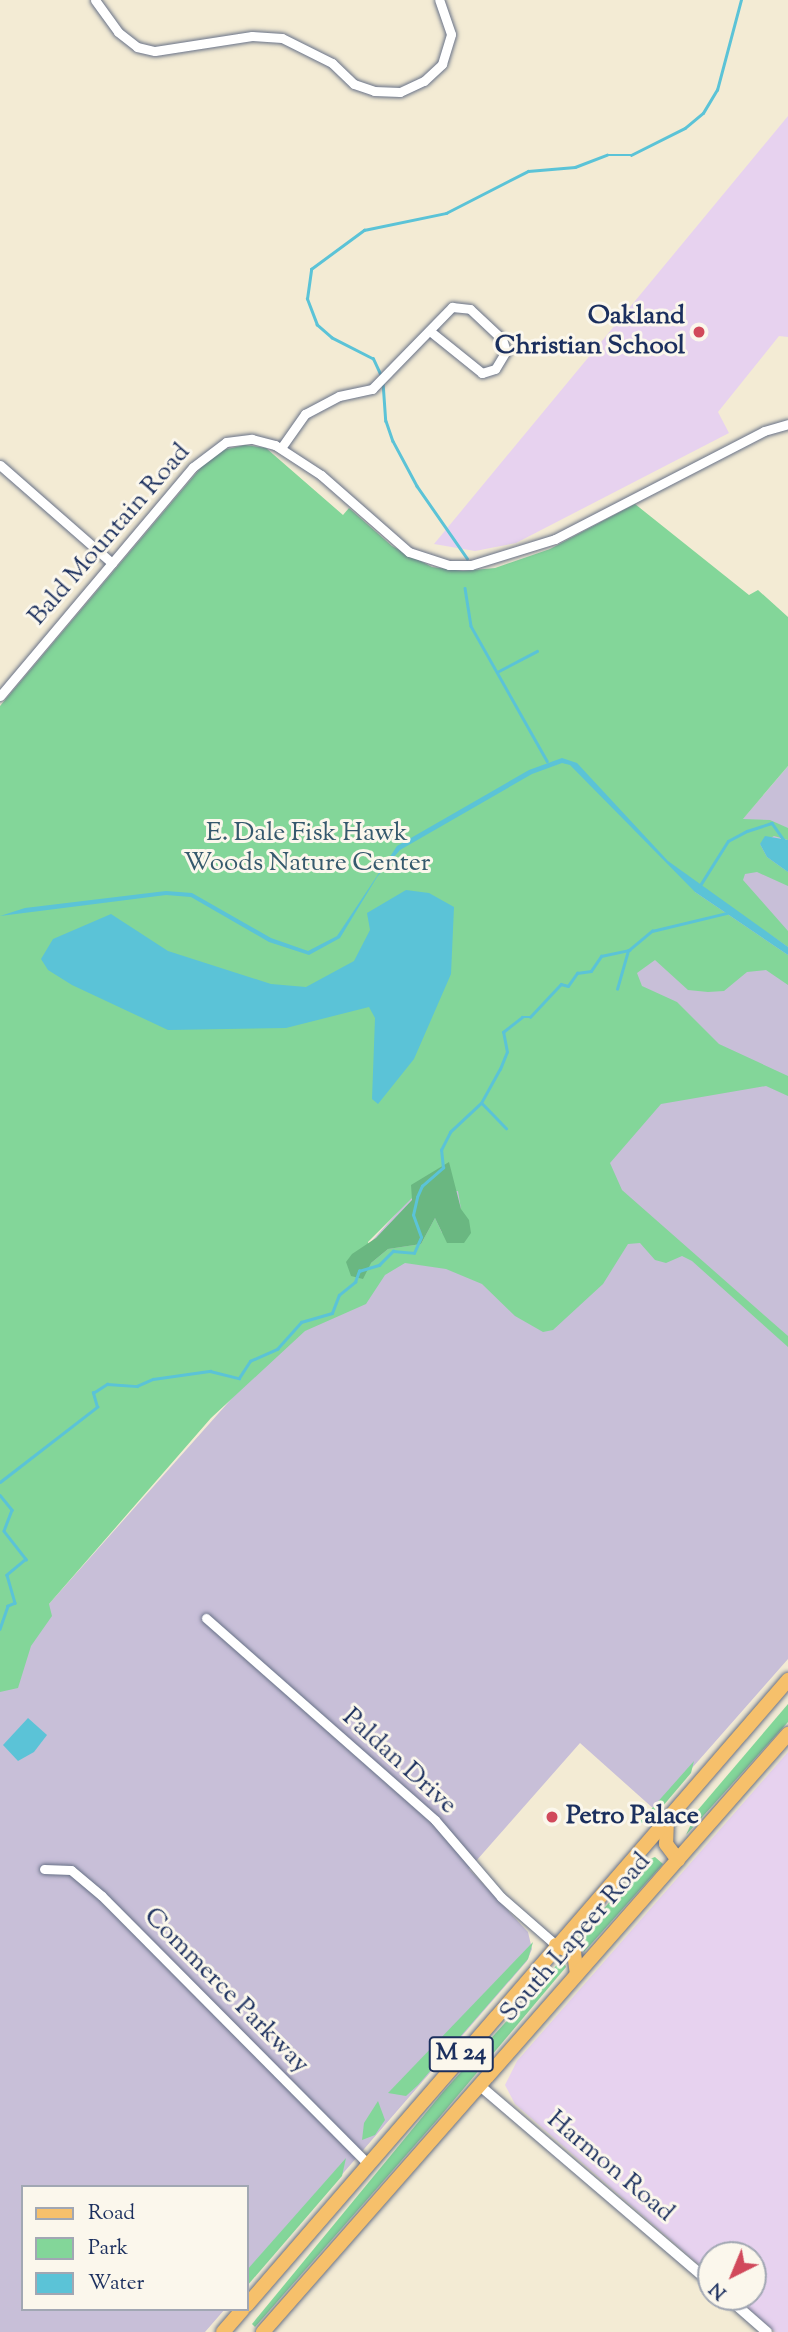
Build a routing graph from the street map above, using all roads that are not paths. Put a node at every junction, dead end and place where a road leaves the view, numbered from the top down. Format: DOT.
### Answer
graph roads {
  1 [pos="95,0"];
  2 [pos="439,0"];
  3 [pos="430,331"];
  4 [pos="788,424"];
  5 [pos="281,448"];
  6 [pos="0,465"];
  7 [pos="112,563"];
  8 [pos="0,696"];
  9 [pos="206,1618"];
  10 [pos="788,1680"];
  11 [pos="788,1734"];
  12 [pos="668,1817"];
  13 [pos="678,1860"];
  14 [pos="44,1869"];
  15 [pos="555,1945"];
  16 [pos="577,1974"];
  17 [pos="479,2085"];
  18 [pos="367,2163"];
  19 [pos="697,2271"];
  20 [pos="248,2304"];
  21 [pos="242,2311"];
  22 [pos="243,2311"];
  23 [pos="743,2311"];
  24 [pos="223,2332"];
  25 [pos="240,2332"];
  26 [pos="263,2332"];
  27 [pos="767,2332"];
  1 -- 2 [label="street"];
  3 -- 3 [label="street"];
  3 -- 5 [label="street"];
  4 -- 5 [label="street, Bald Mountain Road"];
  5 -- 7 [label="street, Bald Mountain Road"];
  6 -- 7 [label="street"];
  7 -- 8 [label="street, Bald Mountain Road"];
  9 -- 15 [label="street, Paldan Drive"];
  10 -- 12 [label="main road, South Lapeer Road / M 24"];
  11 -- 13 [label="main road, South Lapeer Road / M 24"];
  12 -- 13 [label="main road"];
  12 -- 15 [label="main road, South Lapeer Road / M 24"];
  13 -- 16 [label="main road, South Lapeer Road / M 24"];
  14 -- 18 [label="street, Commerce Parkway"];
  15 -- 16 [label="main road"];
  15 -- 18 [label="main road, South Lapeer Road / M 24"];
  16 -- 17 [label="main road, South Lapeer Road / M 24"];
  17 -- 19 [label="street, Harmon Road"];
  17 -- 26 [label="main road, South Lapeer Road / M 24"];
  18 -- 20 [label="main road, South Lapeer Road / M 24"];
  21 -- 24 [label="main road, South Lapeer Road / M 24"];
  22 -- 25 [label="main road"];
  23 -- 27 [label="street"];
}
